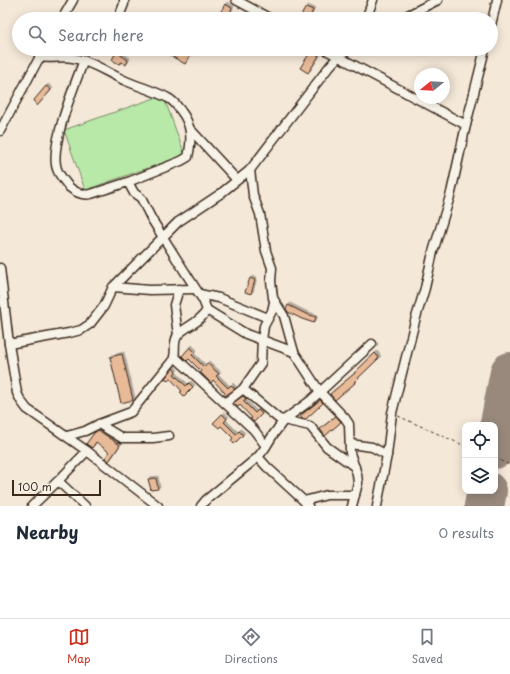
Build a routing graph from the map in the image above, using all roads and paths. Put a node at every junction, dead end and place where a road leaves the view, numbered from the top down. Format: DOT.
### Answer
graph roads {
  1 [pos="124,0"];
  2 [pos="236,0"];
  3 [pos="373,0"];
  4 [pos="438,0"];
  5 [pos="497,0"];
  6 [pos="71,1"];
  7 [pos="66,12"];
  8 [pos="121,12"];
  9 [pos="258,12"];
  10 [pos="369,12"];
  11 [pos="414,12"];
  12 [pos="494,12"];
  13 [pos="59,56"];
  14 [pos="483,56"];
  15 [pos="39,57"];
  16 [pos="338,57"];
  17 [pos="55,58"];
  18 [pos="84,60"];
  19 [pos="466,126"];
  20 [pos="191,130"];
  21 [pos="0,131"];
  22 [pos="250,170"];
  23 [pos="237,180"];
  24 [pos="128,182"];
  25 [pos="162,237"];
  26 [pos="0,268"];
  27 [pos="1,278"];
  28 [pos="113,288"];
  29 [pos="179,288"];
  30 [pos="197,291"];
  31 [pos="274,302"];
  32 [pos="207,310"];
  33 [pos="268,318"];
  34 [pos="178,335"];
  35 [pos="262,340"];
  36 [pos="9,344"];
  37 [pos="372,344"];
  38 [pos="294,352"];
  39 [pos="175,357"];
  40 [pos="244,389"];
  41 [pos="320,392"];
  42 [pos="225,403"];
  43 [pos="392,413"];
  44 [pos="284,420"];
  45 [pos="99,424"];
  46 [pos="67,436"];
  47 [pos="169,436"];
  48 [pos="350,444"];
  49 [pos="462,445"];
  50 [pos="266,446"];
  51 [pos="87,451"];
  52 [pos="387,455"];
  53 [pos="258,457"];
  54 [pos="498,459"];
  55 [pos="510,465"];
  56 [pos="355,467"];
  57 [pos="58,481"];
  58 [pos="355,495"];
  59 [pos="306,503"];
  60 [pos="32,506"];
  61 [pos="85,506"];
  62 [pos="158,506"];
  63 [pos="201,506"];
  64 [pos="352,506"];
  65 [pos="377,506"];
  1 -- 8 [label="lane"];
  2 -- 9 [label="lane"];
  3 -- 10 [label="lane"];
  4 -- 11 [label="lane"];
  5 -- 12 [label="lane"];
  6 -- 7 [label="lane"];
  13 -- 17 [label="lane"];
  14 -- 19 [label="lane"];
  15 -- 17 [label="lane"];
  15 -- 21 [label="lane"];
  16 -- 19 [label="lane"];
  16 -- 22 [label="lane"];
  17 -- 18 [label="lane"];
  18 -- 20 [label="lane"];
  18 -- 24 [label="lane"];
  19 -- 43 [label="lane"];
  20 -- 23 [label="lane"];
  20 -- 24 [label="lane"];
  22 -- 23 [label="lane"];
  22 -- 31 [label="lane"];
  23 -- 25 [label="lane"];
  24 -- 25 [label="lane"];
  25 -- 28 [label="lane"];
  25 -- 30 [label="lane"];
  26 -- 27 [label="lane"];
  27 -- 36 [label="lane"];
  28 -- 29 [label="lane"];
  28 -- 36 [label="lane"];
  29 -- 30 [label="lane"];
  29 -- 34 [label="lane"];
  30 -- 32 [label="lane"];
  30 -- 33 [label="lane"];
  31 -- 33 [label="lane"];
  31 -- 38 [label="lane"];
  32 -- 34 [label="lane"];
  32 -- 35 [label="lane"];
  33 -- 35 [label="lane"];
  34 -- 39 [label="lane"];
  35 -- 38 [label="lane"];
  35 -- 40 [label="lane"];
  36 -- 46 [label="lane"];
  37 -- 41 [label="lane"];
  38 -- 41 [label="lane"];
  39 -- 42 [label="lane"];
  39 -- 45 [label="lane"];
  40 -- 42 [label="lane"];
  40 -- 44 [label="lane"];
  41 -- 44 [label="lane"];
  41 -- 48 [label="lane"];
  42 -- 50 [label="lane"];
  43 -- 49 [label="path"];
  43 -- 52 [label="lane"];
  44 -- 50 [label="lane"];
  44 -- 56 [label="lane"];
  45 -- 46 [label="lane"];
  45 -- 47 [label="lane"];
  46 -- 51 [label="lane"];
  48 -- 52 [label="lane"];
  48 -- 56 [label="lane"];
  50 -- 53 [label="lane"];
  51 -- 57 [label="lane"];
  51 -- 62 [label="lane"];
  52 -- 65 [label="lane"];
  53 -- 59 [label="lane"];
  53 -- 63 [label="lane"];
  54 -- 55 [label="path"];
  56 -- 58 [label="lane"];
  57 -- 60 [label="lane"];
  57 -- 61 [label="lane"];
  58 -- 59 [label="lane"];
  58 -- 64 [label="lane"];
}
